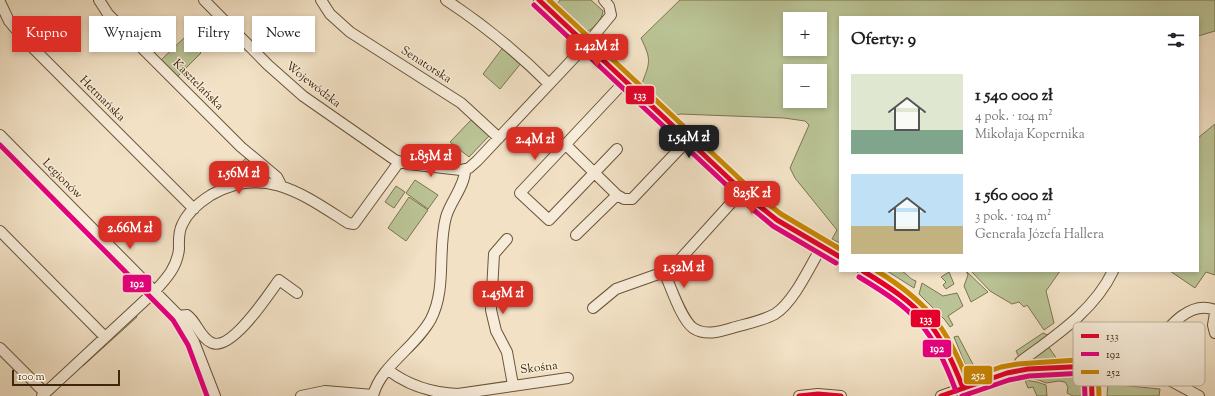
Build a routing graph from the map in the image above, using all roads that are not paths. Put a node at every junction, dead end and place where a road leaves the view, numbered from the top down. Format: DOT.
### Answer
graph roads {
  1 [pos="99,0"];
  2 [pos="204,0"];
  3 [pos="321,0"];
  4 [pos="446,0"];
  5 [pos="604,0"];
  6 [pos="0,2"];
  7 [pos="546,2"];
  8 [pos="587,44"];
  9 [pos="626,80"];
  10 [pos="550,84"];
  11 [pos="0,135"];
  12 [pos="500,138"];
  13 [pos="687,141"];
  14 [pos="566,145"];
  15 [pos="617,149"];
  16 [pos="399,162"];
  17 [pos="465,170"];
  18 [pos="595,172"];
  19 [pos="281,185"];
  20 [pos="741,192"];
  21 [pos="617,195"];
  22 [pos="194,209"];
  23 [pos="0,231"];
  24 [pos="576,235"];
  25 [pos="507,239"];
  26 [pos="822,246"];
  27 [pos="839,256"];
  28 [pos="664,272"];
  29 [pos="865,272"];
  30 [pos="1112,272"];
  31 [pos="155,290"];
  32 [pos="297,293"];
  33 [pos="593,308"];
  34 [pos="1215,310"];
  35 [pos="1215,313"];
  36 [pos="179,316"];
  37 [pos="1177,322"];
  38 [pos="1215,333"];
  39 [pos="105,338"];
  40 [pos="0,348"];
  41 [pos="1073,367"];
  42 [pos="388,370"];
  43 [pos="1019,370"];
  44 [pos="568,378"];
  45 [pos="513,385"];
  46 [pos="1180,386"];
  47 [pos="963,388"];
  48 [pos="43,395"];
  49 [pos="215,396"];
  50 [pos="301,396"];
  51 [pos="373,396"];
  52 [pos="799,396"];
  53 [pos="841,396"];
  54 [pos="941,396"];
  55 [pos="1199,396"];
  1 -- 19 [label="street, Kasztelańska"];
  2 -- 16 [label="street, Wojewódzka"];
  3 -- 12 [label="street, Senatorska"];
  4 -- 10 [label="street"];
  5 -- 8 [label="street"];
  6 -- 22 [label="street, Hetmańska"];
  7 -- 8 [label="street"];
  8 -- 9 [label="street"];
  8 -- 10 [label="street"];
  9 -- 13 [label="street"];
  9 -- 14 [label="street"];
  10 -- 12 [label="street"];
  11 -- 31 [label="street, Legionów"];
  12 -- 17 [label="street"];
  13 -- 20 [label="street"];
  13 -- 21 [label="street"];
  14 -- 18 [label="street"];
  14 -- 18 [label="street"];
  15 -- 18 [label="street"];
  16 -- 17 [label="street"];
  16 -- 19 [label="street"];
  17 -- 42 [label="street"];
  18 -- 21 [label="street"];
  19 -- 22 [label="street"];
  20 -- 26 [label="street"];
  20 -- 28 [label="street"];
  21 -- 24 [label="street"];
  22 -- 31 [label="street"];
  23 -- 39 [label="street"];
  25 -- 45 [label="street, Skośna"];
  26 -- 27 [label="street"];
  26 -- 28 [label="street"];
  28 -- 33 [label="street"];
  29 -- 47 [label="street"];
  30 -- 43 [label="street"];
  31 -- 36 [label="street, Legionów"];
  31 -- 39 [label="street"];
  32 -- 36 [label="street"];
  34 -- 37 [label="street"];
  35 -- 38 [label="street"];
  36 -- 49 [label="street, Legionów"];
  39 -- 48 [label="street"];
  40 -- 48 [label="street"];
  41 -- 43 [label="street"];
  42 -- 45 [label="street, Skośna"];
  42 -- 51 [label="street"];
  43 -- 47 [label="street"];
  44 -- 45 [label="street, Skośna"];
  46 -- 55 [label="street"];
  47 -- 54 [label="street"];
  50 -- 51 [label="street"];
  52 -- 53 [label="street"];
}
